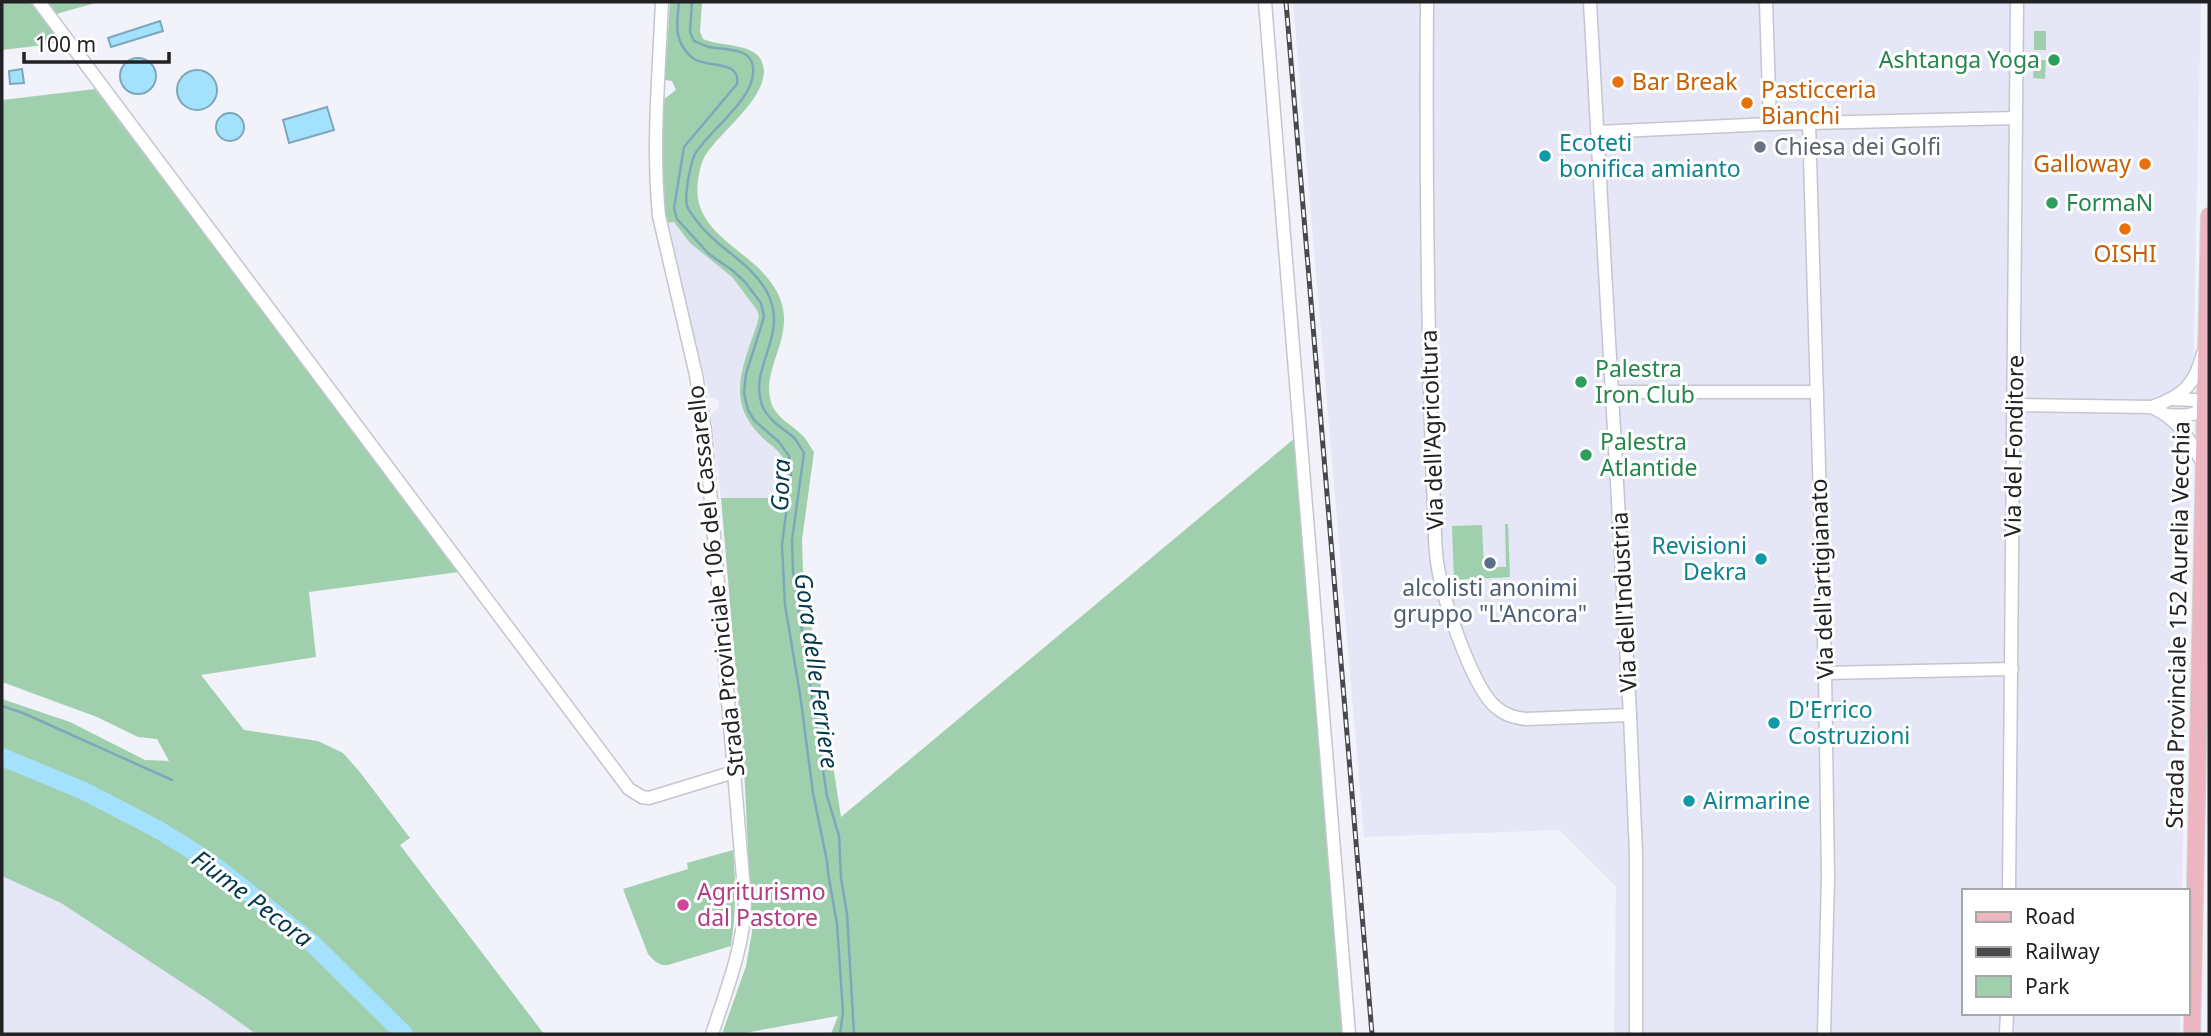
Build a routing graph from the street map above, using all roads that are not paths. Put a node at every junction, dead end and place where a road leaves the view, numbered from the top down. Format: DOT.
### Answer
graph roads {
  1 [pos="38,2"];
  2 [pos="662,2"];
  3 [pos="1265,2"];
  4 [pos="1427,2"];
  5 [pos="1590,2"];
  6 [pos="1766,2"];
  7 [pos="2017,2"];
  8 [pos="2017,118"];
  9 [pos="1809,123"];
  10 [pos="1770,124"];
  11 [pos="1598,132"];
  12 [pos="2209,216"];
  13 [pos="2207,336"];
  14 [pos="1817,391"];
  15 [pos="1613,393"];
  16 [pos="2173,399"];
  17 [pos="2015,405"];
  18 [pos="2152,407"];
  19 [pos="2205,407"];
  20 [pos="2168,415"];
  21 [pos="2204,464"];
  22 [pos="2011,669"];
  23 [pos="1825,673"];
  24 [pos="1630,715"];
  25 [pos="734,772"];
  26 [pos="2009,889"];
  27 [pos="2007,1015"];
  28 [pos="712,1034"];
  29 [pos="1349,1034"];
  30 [pos="1636,1034"];
  31 [pos="1824,1034"];
  32 [pos="2006,1034"];
  33 [pos="2192,1034"];
  1 -- 25 [label="street"];
  2 -- 25 [label="street, Strada Provinciale 106 del Cassarello"];
  3 -- 29 [label="street"];
  4 -- 24 [label="street, Via dell'Agricoltura"];
  5 -- 11 [label="street, Via dell'Industria"];
  6 -- 10 [label="street"];
  7 -- 8 [label="street, Via del Fonditore"];
  8 -- 9 [label="street"];
  8 -- 17 [label="street, Via del Fonditore"];
  9 -- 10 [label="street"];
  9 -- 14 [label="street, Via dell'artigianato"];
  10 -- 11 [label="street"];
  11 -- 15 [label="street, Via dell'Industria"];
  12 -- 13 [label="main road, Strada Provinciale 152 Aurelia Vecchia"];
  13 -- 16 [label="street"];
  13 -- 19 [label="main road, Strada Provinciale 152 Aurelia Vecchia"];
  14 -- 15 [label="street"];
  14 -- 23 [label="street, Via dell'artigianato"];
  15 -- 24 [label="street, Via dell'Industria"];
  16 -- 18 [label="street"];
  16 -- 19 [label="street"];
  17 -- 18 [label="street"];
  17 -- 22 [label="street, Via del Fonditore"];
  18 -- 20 [label="street"];
  19 -- 20 [label="street"];
  19 -- 21 [label="main road, Strada Provinciale 152 Aurelia Vecchia"];
  20 -- 21 [label="street"];
  21 -- 33 [label="main road, Strada Provinciale 152 Aurelia Vecchia"];
  22 -- 23 [label="street"];
  22 -- 26 [label="street, Via del Fonditore"];
  23 -- 31 [label="street, Via dell'artigianato"];
  24 -- 30 [label="street, Via dell'Industria"];
  25 -- 28 [label="street, Strada Provinciale 106 del Cassarello"];
  27 -- 32 [label="street"];
}
